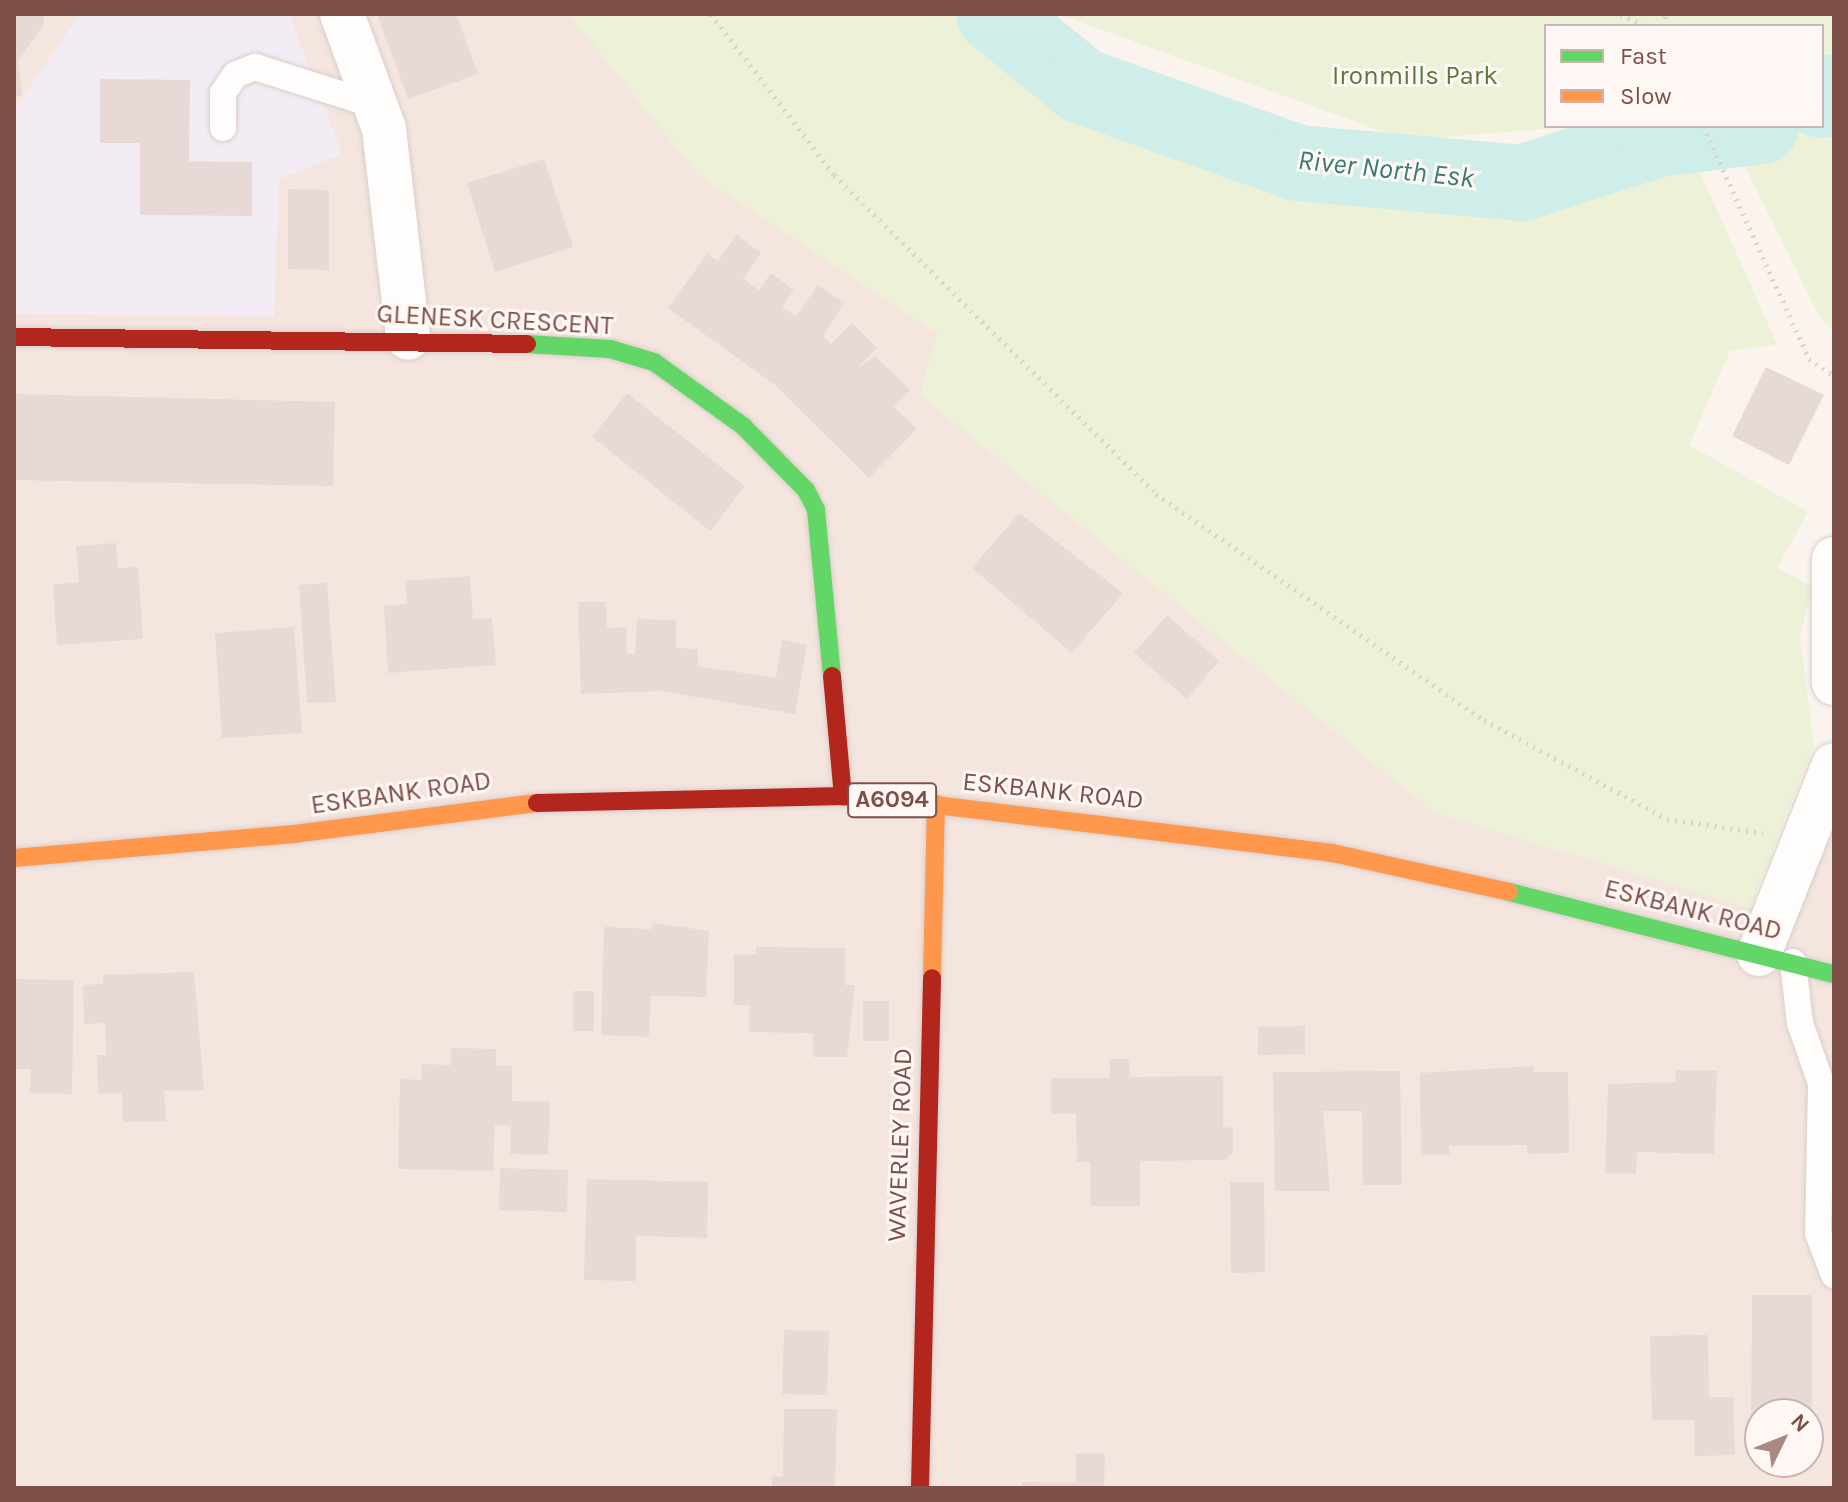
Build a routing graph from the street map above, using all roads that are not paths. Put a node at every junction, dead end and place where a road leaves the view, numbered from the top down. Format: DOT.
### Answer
graph roads {
  1 [pos="342,14"];
  2 [pos="375,105"];
  3 [pos="223,128"];
  4 [pos="14,337"];
  5 [pos="408,338"];
  6 [pos="1834,559"];
  7 [pos="1834,683"];
  8 [pos="1834,765"];
  9 [pos="843,796"];
  10 [pos="936,804"];
  11 [pos="14,858"];
  12 [pos="1775,945"];
  13 [pos="1834,974"];
  14 [pos="1834,1275"];
  15 [pos="920,1488"];
  1 -- 2 [label="street"];
  2 -- 3 [label="lane"];
  2 -- 5 [label="street"];
  4 -- 5 [label="street, GLENESK CRESCENT"];
  5 -- 9 [label="street, GLENESK CRESCENT"];
  6 -- 7 [label="street"];
  8 -- 12 [label="street"];
  9 -- 10 [label="street, ESKBANK ROAD / A6094"];
  9 -- 11 [label="street, ESKBANK ROAD / A6094"];
  10 -- 12 [label="street, ESKBANK ROAD / A6094"];
  10 -- 15 [label="street, WAVERLEY ROAD"];
  12 -- 13 [label="street, ESKBANK ROAD / A6094"];
  12 -- 14 [label="lane"];
}
